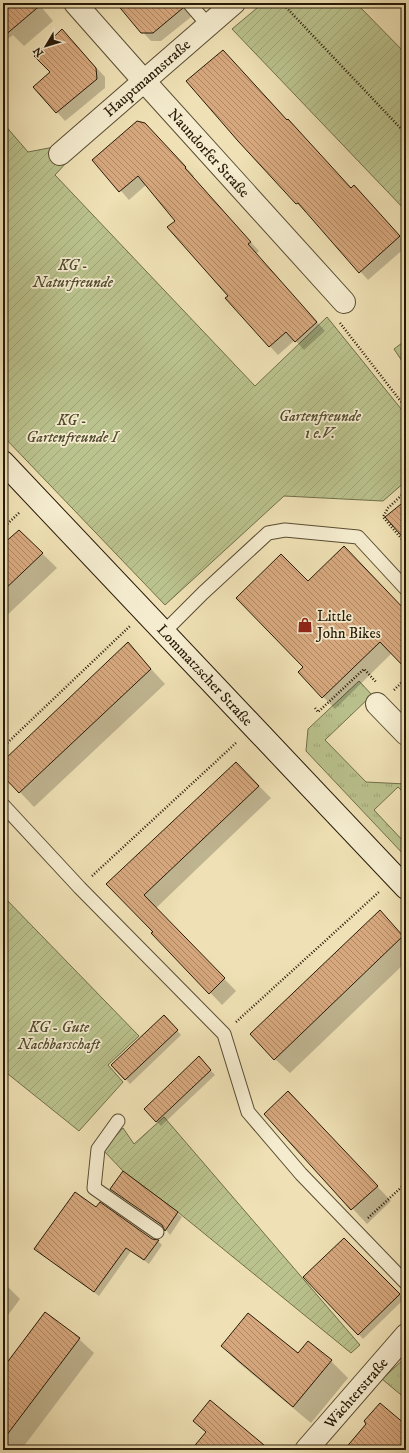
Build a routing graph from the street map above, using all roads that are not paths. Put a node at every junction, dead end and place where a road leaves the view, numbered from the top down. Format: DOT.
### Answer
graph roads {
  1 [pos="75,3"];
  2 [pos="189,3"];
  3 [pos="234,3"];
  4 [pos="208,25"];
  5 [pos="144,81"];
  6 [pos="60,154"];
  7 [pos="340,311"];
  8 [pos="3,462"];
  9 [pos="406,589"];
  10 [pos="164,632"];
  11 [pos="377,704"];
  12 [pos="406,734"];
  13 [pos="3,806"];
  14 [pos="401,883"];
  15 [pos="118,1121"];
  16 [pos="157,1232"];
  17 [pos="406,1283"];
  18 [pos="406,1335"];
  19 [pos="306,1450"];
  1 -- 5 [label="street, Naundorfer Straße"];
  2 -- 4 [label="lane"];
  3 -- 4 [label="street, Hauptmannstraße"];
  4 -- 5 [label="street, Hauptmannstraße"];
  5 -- 6 [label="street, Hauptmannstraße"];
  5 -- 7 [label="street, Naundorfer Straße"];
  8 -- 10 [label="street, Lommatzscher Straße"];
  9 -- 10 [label="lane"];
  10 -- 14 [label="street, Lommatzscher Straße"];
  11 -- 12 [label="street"];
  13 -- 17 [label="lane"];
  15 -- 16 [label="lane"];
  18 -- 19 [label="street, Wächterstraße"];
}
